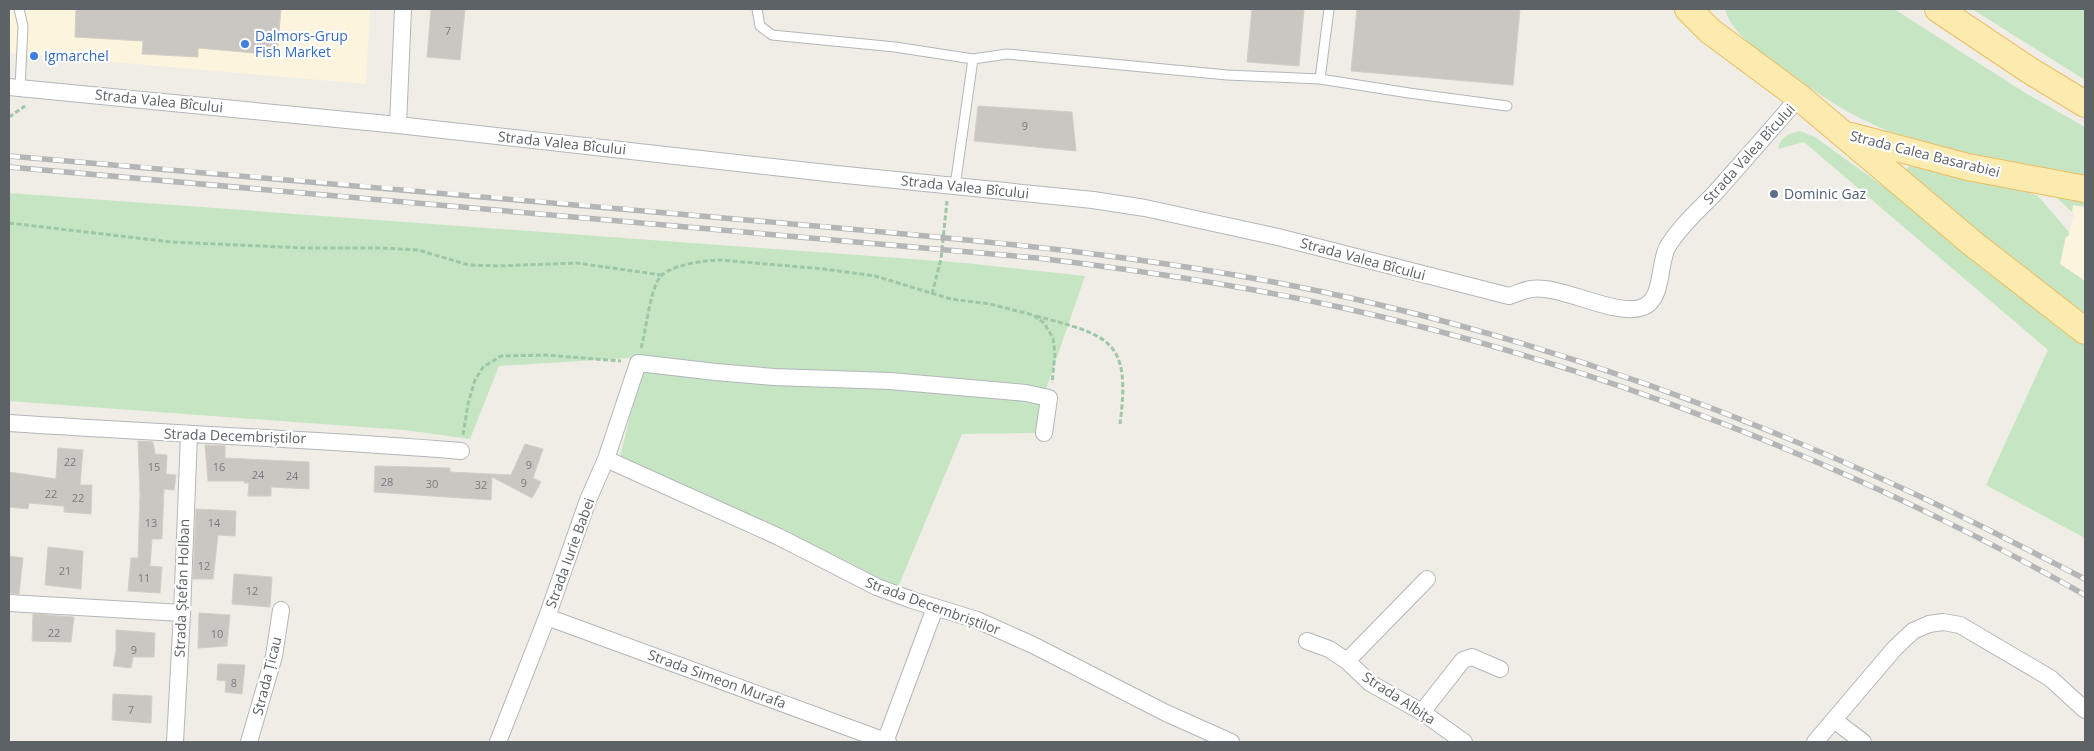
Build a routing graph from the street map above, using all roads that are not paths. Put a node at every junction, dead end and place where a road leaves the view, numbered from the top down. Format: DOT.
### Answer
graph roads {
  1 [pos="19,9"];
  2 [pos="403,9"];
  3 [pos="757,9"];
  4 [pos="1329,9"];
  5 [pos="1688,9"];
  6 [pos="1938,9"];
  7 [pos="1710,20"];
  8 [pos="972,59"];
  9 [pos="1320,79"];
  10 [pos="14,87"];
  11 [pos="1799,97"];
  12 [pos="2085,104"];
  13 [pos="1507,106"];
  14 [pos="398,124"];
  15 [pos="1843,134"];
  16 [pos="952,186"];
  17 [pos="2085,190"];
  18 [pos="2085,331"];
  19 [pos="9,423"];
  20 [pos="1044,433"];
  21 [pos="188,435"];
  22 [pos="461,451"];
  23 [pos="606,459"];
  24 [pos="1427,579"];
  25 [pos="9,603"];
  26 [pos="935,608"];
  27 [pos="282,610"];
  28 [pos="182,613"];
  29 [pos="547,616"];
  30 [pos="1307,641"];
  31 [pos="1347,661"];
  32 [pos="1500,669"];
  33 [pos="2085,710"];
  34 [pos="1422,712"];
  35 [pos="1834,720"];
  36 [pos="175,742"];
  37 [pos="250,742"];
  38 [pos="498,742"];
  39 [pos="886,742"];
  40 [pos="1231,742"];
  41 [pos="1464,742"];
  42 [pos="1815,742"];
  43 [pos="1863,742"];
  1 -- 10 [label="lane"];
  2 -- 14 [label="street"];
  3 -- 8 [label="lane"];
  4 -- 9 [label="lane"];
  5 -- 7 [label="main road, Strada Calea Basarabiei"];
  6 -- 12 [label="main road"];
  7 -- 11 [label="main road, Strada Calea Basarabiei"];
  8 -- 9 [label="lane"];
  8 -- 16 [label="lane"];
  9 -- 13 [label="lane"];
  10 -- 14 [label="street, Strada Valea Bîcului"];
  11 -- 15 [label="main road, Strada Calea Basarabiei"];
  11 -- 16 [label="street, Strada Valea Bîcului"];
  14 -- 16 [label="street, Strada Valea Bîcului"];
  15 -- 17 [label="main road, Strada Calea Basarabiei"];
  15 -- 18 [label="main road"];
  19 -- 21 [label="street, Strada Decembriștilor"];
  20 -- 23 [label="street, Strada Iurie Babei"];
  21 -- 22 [label="street, Strada Decembriștilor"];
  21 -- 28 [label="street, Strada Ștefan Holban"];
  23 -- 26 [label="street, Strada Decembriștilor"];
  23 -- 29 [label="street, Strada Iurie Babei"];
  24 -- 31 [label="street"];
  25 -- 28 [label="street"];
  26 -- 39 [label="street"];
  26 -- 40 [label="street, Strada Decembriștilor"];
  27 -- 37 [label="street, Strada Țicau"];
  28 -- 36 [label="street, Strada Ștefan Holban"];
  29 -- 38 [label="street, Strada Iurie Babei"];
  29 -- 39 [label="street, Strada Simeon Murafa"];
  30 -- 31 [label="street, Strada Albița"];
  31 -- 34 [label="street, Strada Albița"];
  32 -- 34 [label="street"];
  33 -- 35 [label="street"];
  34 -- 41 [label="street, Strada Albița"];
  35 -- 42 [label="street"];
  35 -- 43 [label="street"];
}
